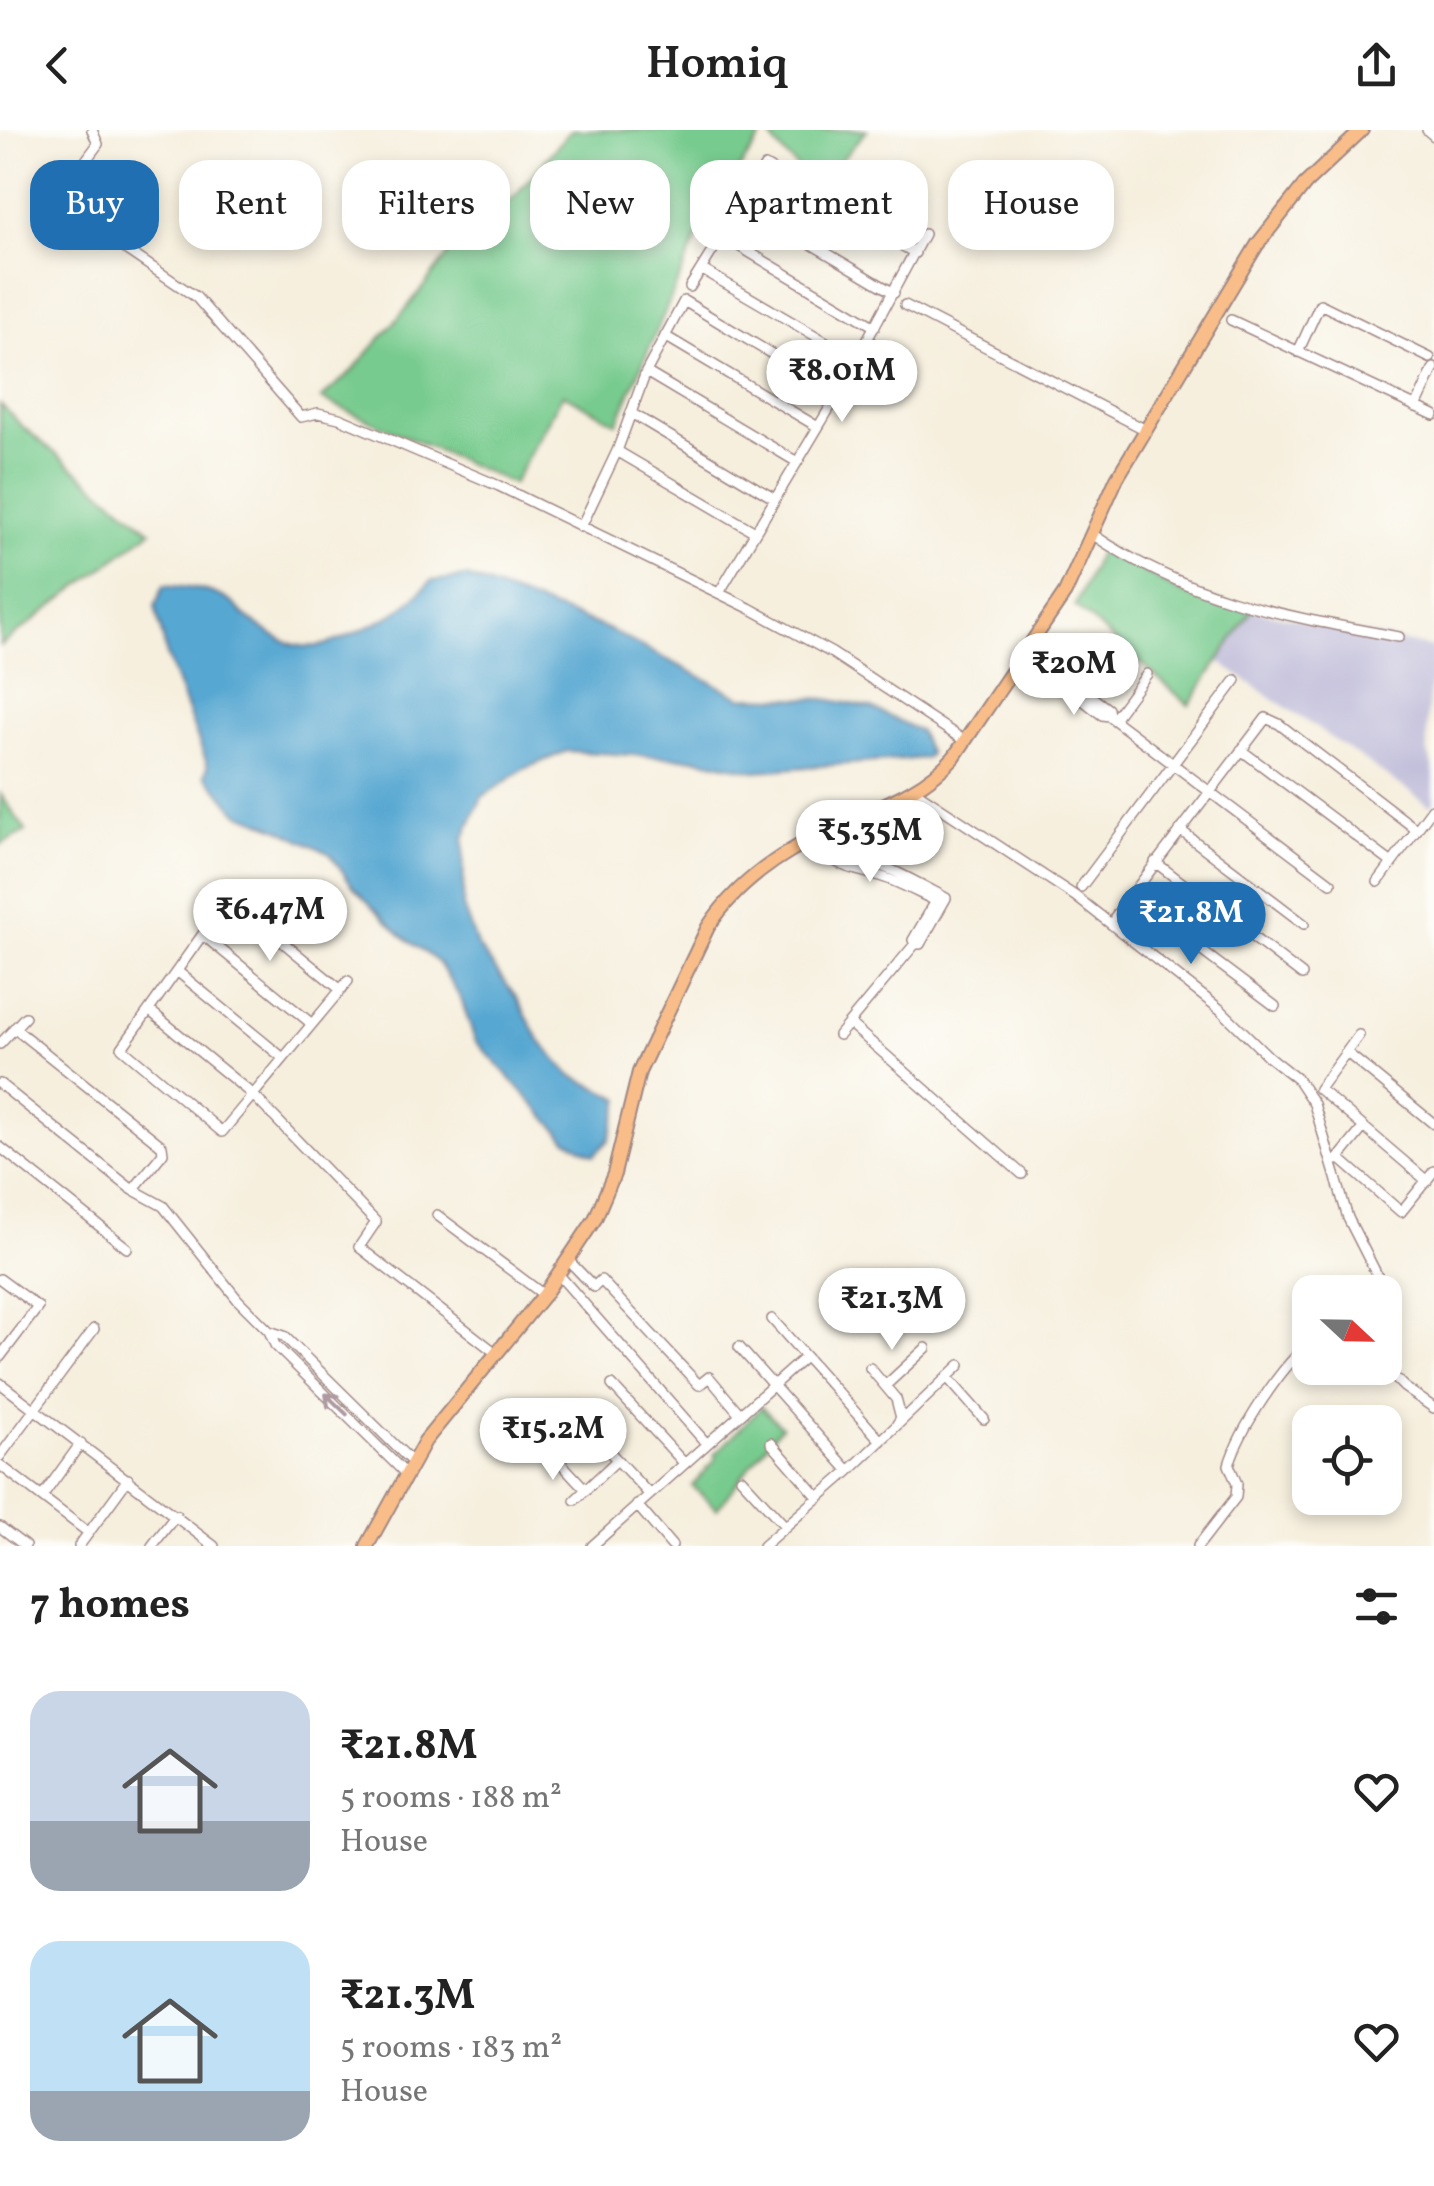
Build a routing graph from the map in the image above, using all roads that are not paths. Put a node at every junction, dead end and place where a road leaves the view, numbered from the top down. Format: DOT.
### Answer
graph roads {
  1 [pos="92,130"];
  2 [pos="1362,130"];
  3 [pos="1427,130"];
  4 [pos="1434,136"];
  5 [pos="713,250"];
  6 [pos="746,250"];
  7 [pos="821,250"];
  8 [pos="909,250"];
  9 [pos="916,250"];
  10 [pos="914,253"];
  11 [pos="701,269"];
  12 [pos="690,287"];
  13 [pos="894,293"];
  14 [pos="905,305"];
  15 [pos="1231,320"];
  16 [pos="875,327"];
  17 [pos="665,336"];
  18 [pos="1298,352"];
  19 [pos="857,360"];
  20 [pos="1432,363"];
  21 [pos="646,372"];
  22 [pos="838,394"];
  23 [pos="1416,407"];
  24 [pos="631,413"];
  25 [pos="1434,415"];
  26 [pos="818,427"];
  27 [pos="1146,430"];
  28 [pos="617,452"];
  29 [pos="797,462"];
  30 [pos="775,499"];
  31 [pos="581,527"];
  32 [pos="755,532"];
  33 [pos="1092,534"];
  34 [pos="719,593"];
  35 [pos="1399,637"];
  36 [pos="1024,654"];
  37 [pos="1147,674"];
  38 [pos="1236,680"];
  39 [pos="1111,718"];
  40 [pos="966,741"];
  41 [pos="1241,750"];
  42 [pos="1174,765"];
  43 [pos="915,791"];
  44 [pos="1209,792"];
  45 [pos="1432,809"];
  46 [pos="842,824"];
  47 [pos="1180,830"];
  48 [pos="1417,830"];
  49 [pos="817,836"];
  50 [pos="1155,862"];
  51 [pos="1392,863"];
  52 [pos="1378,882"];
  53 [pos="1331,883"];
  54 [pos="237,886"];
  55 [pos="1081,887"];
  56 [pos="1130,897"];
  57 [pos="229,898"];
  58 [pos="1115,917"];
  59 [pos="1304,924"];
  60 [pos="203,935"];
  61 [pos="916,944"];
  62 [pos="176,972"];
  63 [pos="1302,976"];
  64 [pos="1275,1006"];
  65 [pos="149,1010"];
  66 [pos="25,1017"];
  67 [pos="312,1024"];
  68 [pos="849,1024"];
  69 [pos="14,1028"];
  70 [pos="838,1035"];
  71 [pos="1358,1035"];
  72 [pos="0,1044"];
  73 [pos="1346,1052"];
  74 [pos="283,1058"];
  75 [pos="0,1084"];
  76 [pos="253,1095"];
  77 [pos="1434,1124"];
  78 [pos="1364,1127"];
  79 [pos="0,1147"];
  80 [pos="1335,1161"];
  81 [pos="1434,1172"];
  82 [pos="1022,1174"];
  83 [pos="1426,1180"];
  84 [pos="133,1190"];
  85 [pos="437,1215"];
  86 [pos="127,1248"];
  87 [pos="569,1261"];
  88 [pos="559,1274"];
  89 [pos="1377,1275"];
  90 [pos="0,1279"];
  91 [pos="544,1295"];
  92 [pos="772,1320"];
  93 [pos="94,1329"];
  94 [pos="739,1347"];
  95 [pos="926,1348"];
  96 [pos="496,1353"];
  97 [pos="805,1357"];
  98 [pos="0,1358"];
  99 [pos="1292,1359"];
  100 [pos="960,1365"];
  101 [pos="870,1368"];
  102 [pos="947,1378"];
  103 [pos="0,1383"];
  104 [pos="1402,1385"];
  105 [pos="612,1386"];
  106 [pos="771,1386"];
  107 [pos="886,1386"];
  108 [pos="34,1408"];
  109 [pos="1434,1408"];
  110 [pos="740,1414"];
  111 [pos="578,1418"];
  112 [pos="984,1419"];
  113 [pos="894,1429"];
  114 [pos="881,1441"];
  115 [pos="80,1443"];
  116 [pos="706,1444"];
  117 [pos="771,1444"];
  118 [pos="548,1449"];
  119 [pos="0,1456"];
  120 [pos="618,1460"];
  121 [pos="684,1463"];
  122 [pos="0,1466"];
  123 [pos="408,1468"];
  124 [pos="849,1471"];
  125 [pos="740,1478"];
  126 [pos="128,1479"];
  127 [pos="586,1490"];
  128 [pos="649,1494"];
  129 [pos="42,1497"];
  130 [pos="819,1498"];
  131 [pos="575,1500"];
  132 [pos="637,1505"];
  133 [pos="176,1514"];
  134 [pos="784,1525"];
  135 [pos="0,1528"];
  136 [pos="89,1533"];
  137 [pos="10,1535"];
  138 [pos="602,1537"];
  139 [pos="2,1546"];
  140 [pos="25,1546"];
  141 [pos="80,1546"];
  142 [pos="152,1546"];
  143 [pos="214,1546"];
  144 [pos="368,1546"];
  145 [pos="592,1546"];
  146 [pos="610,1546"];
  147 [pos="672,1546"];
  148 [pos="764,1546"];
  149 [pos="1198,1546"];
  1 -- 31 [label="street"];
  2 -- 27 [label="highway"];
  3 -- 4 [label="street"];
  5 -- 11 [label="street"];
  6 -- 16 [label="street"];
  7 -- 13 [label="street"];
  8 -- 10 [label="street"];
  9 -- 10 [label="street"];
  10 -- 13 [label="street"];
  11 -- 12 [label="street"];
  11 -- 19 [label="street"];
  13 -- 16 [label="street"];
  14 -- 27 [label="street"];
  15 -- 18 [label="street"];
  16 -- 19 [label="street"];
  17 -- 21 [label="street"];
  17 -- 22 [label="street"];
  17 -- 26 [label="street"];
  18 -- 20 [label="street"];
  18 -- 23 [label="street"];
  19 -- 22 [label="street"];
  20 -- 23 [label="street"];
  21 -- 24 [label="street"];
  21 -- 29 [label="street"];
  22 -- 26 [label="street"];
  23 -- 25 [label="street"];
  24 -- 28 [label="street"];
  24 -- 30 [label="street"];
  26 -- 29 [label="street"];
  27 -- 33 [label="highway"];
  28 -- 31 [label="street"];
  28 -- 32 [label="street"];
  29 -- 30 [label="street"];
  30 -- 32 [label="street"];
  31 -- 34 [label="street"];
  32 -- 34 [label="street"];
  33 -- 35 [label="street"];
  33 -- 36 [label="highway"];
  34 -- 40 [label="street"];
  36 -- 39 [label="street"];
  36 -- 40 [label="highway"];
  37 -- 39 [label="street"];
  38 -- 42 [label="street"];
  39 -- 42 [label="street"];
  40 -- 43 [label="highway"];
  41 -- 44 [label="street"];
  41 -- 48 [label="street"];
  41 -- 51 [label="street"];
  42 -- 44 [label="street"];
  42 -- 55 [label="street"];
  43 -- 46 [label="highway"];
  43 -- 80 [label="street"];
  44 -- 47 [label="street"];
  44 -- 53 [label="street"];
  45 -- 48 [label="street"];
  46 -- 49 [label="highway"];
  46 -- 61 [label="street"];
  47 -- 50 [label="street"];
  47 -- 59 [label="street"];
  48 -- 51 [label="street"];
  49 -- 61 [label="street"];
  49 -- 87 [label="highway"];
  50 -- 56 [label="street"];
  50 -- 63 [label="street"];
  51 -- 52 [label="street"];
  54 -- 57 [label="street"];
  56 -- 58 [label="street"];
  56 -- 64 [label="street"];
  57 -- 60 [label="street"];
  57 -- 67 [label="street"];
  60 -- 62 [label="street"];
  60 -- 67 [label="street"];
  61 -- 68 [label="street"];
  62 -- 65 [label="street"];
  62 -- 74 [label="street"];
  65 -- 76 [label="street"];
  65 -- 76 [label="street"];
  66 -- 69 [label="street"];
  67 -- 74 [label="street"];
  68 -- 70 [label="street"];
  68 -- 82 [label="street"];
  69 -- 72 [label="street"];
  69 -- 84 [label="street"];
  71 -- 73 [label="street"];
  73 -- 77 [label="street"];
  73 -- 78 [label="street"];
  74 -- 76 [label="street"];
  75 -- 84 [label="street"];
  76 -- 96 [label="street"];
  78 -- 80 [label="street"];
  78 -- 83 [label="street"];
  79 -- 86 [label="street"];
  80 -- 83 [label="street"];
  80 -- 89 [label="street"];
  81 -- 83 [label="street"];
  84 -- 123 [label="street"];
  85 -- 91 [label="street"];
  87 -- 88 [label="highway"];
  87 -- 110 [label="street"];
  88 -- 91 [label="highway"];
  88 -- 116 [label="street"];
  90 -- 98 [label="street"];
  91 -- 96 [label="highway"];
  92 -- 97 [label="street"];
  93 -- 108 [label="street"];
  94 -- 106 [label="street"];
  95 -- 107 [label="street"];
  96 -- 123 [label="highway"];
  97 -- 106 [label="street"];
  97 -- 114 [label="street"];
  99 -- 149 [label="street"];
  100 -- 102 [label="street"];
  101 -- 107 [label="street"];
  102 -- 112 [label="street"];
  102 -- 113 [label="street"];
  103 -- 108 [label="street"];
  104 -- 109 [label="street"];
  105 -- 121 [label="street"];
  106 -- 110 [label="street"];
  106 -- 124 [label="street"];
  107 -- 113 [label="street"];
  108 -- 115 [label="street"];
  108 -- 119 [label="street"];
  110 -- 116 [label="street"];
  111 -- 120 [label="street"];
  113 -- 114 [label="street"];
  114 -- 124 [label="street"];
  115 -- 126 [label="street"];
  115 -- 129 [label="street"];
  116 -- 121 [label="street"];
  117 -- 130 [label="street"];
  118 -- 127 [label="street"];
  120 -- 127 [label="street"];
  120 -- 128 [label="street"];
  121 -- 128 [label="street"];
  122 -- 129 [label="street"];
  123 -- 144 [label="highway"];
  124 -- 130 [label="street"];
  125 -- 134 [label="street"];
  126 -- 133 [label="street"];
  126 -- 136 [label="street"];
  127 -- 131 [label="street"];
  128 -- 132 [label="street"];
  129 -- 136 [label="street"];
  130 -- 134 [label="street"];
  132 -- 138 [label="street"];
  132 -- 147 [label="street"];
  133 -- 142 [label="street"];
  133 -- 143 [label="street"];
  134 -- 148 [label="street"];
  135 -- 137 [label="street"];
  136 -- 141 [label="street"];
  137 -- 139 [label="street"];
  137 -- 140 [label="street"];
  138 -- 145 [label="street"];
  138 -- 146 [label="street"];
}
